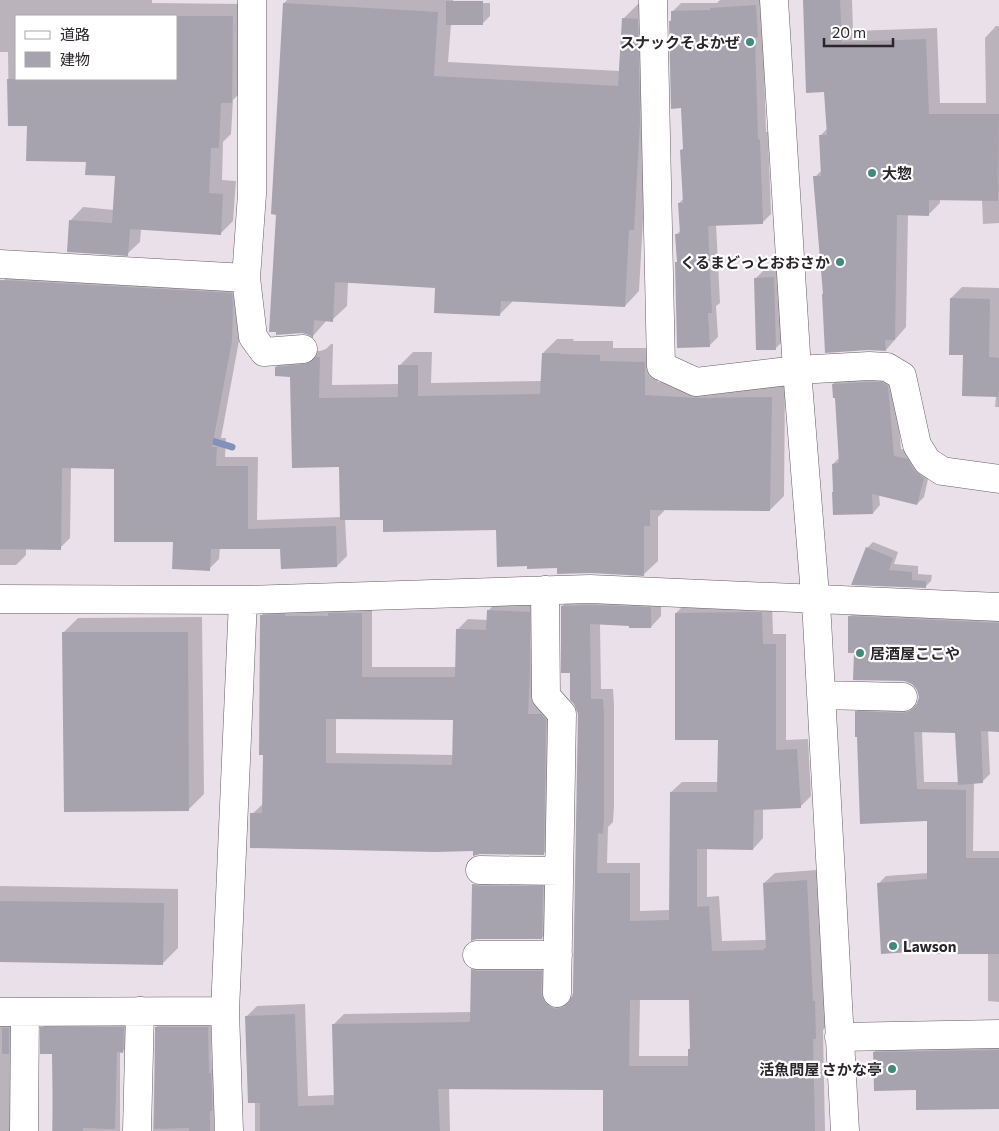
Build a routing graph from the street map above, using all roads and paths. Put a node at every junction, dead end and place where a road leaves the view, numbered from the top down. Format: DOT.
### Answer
graph roads {
  1 [pos="252,0"];
  2 [pos="653,0"];
  3 [pos="774,0"];
  4 [pos="0,264"];
  5 [pos="246,278"];
  6 [pos="303,349"];
  7 [pos="797,370"];
  8 [pos="999,479"];
  9 [pos="545,590"];
  10 [pos="0,599"];
  11 [pos="244,600"];
  12 [pos="815,600"];
  13 [pos="999,607"];
  14 [pos="821,695"];
  15 [pos="904,697"];
  16 [pos="480,870"];
  17 [pos="559,871"];
  18 [pos="477,955"];
  19 [pos="558,955"];
  20 [pos="557,993"];
  21 [pos="140,1011"];
  22 [pos="225,1011"];
  23 [pos="13,1012"];
  24 [pos="999,1034"];
  25 [pos="839,1037"];
  26 [pos="24,1131"];
  27 [pos="137,1131"];
  28 [pos="229,1131"];
  29 [pos="845,1131"];
  1 -- 5 [label="street"];
  2 -- 7 [label="street"];
  3 -- 7 [label="street"];
  4 -- 5 [label="street"];
  5 -- 6 [label="street"];
  7 -- 8 [label="street"];
  7 -- 12 [label="street"];
  9 -- 11 [label="street"];
  9 -- 12 [label="street"];
  9 -- 17 [label="street"];
  10 -- 11 [label="street"];
  11 -- 22 [label="street"];
  12 -- 13 [label="street"];
  12 -- 14 [label="street"];
  14 -- 15 [label="street"];
  14 -- 25 [label="street"];
  16 -- 17 [label="street"];
  17 -- 19 [label="street"];
  18 -- 19 [label="street"];
  19 -- 20 [label="street"];
  21 -- 22 [label="street"];
  21 -- 23 [label="street"];
  21 -- 27 [label="street"];
  22 -- 28 [label="street"];
  23 -- 26 [label="street"];
  24 -- 25 [label="street"];
  25 -- 29 [label="street"];
}
